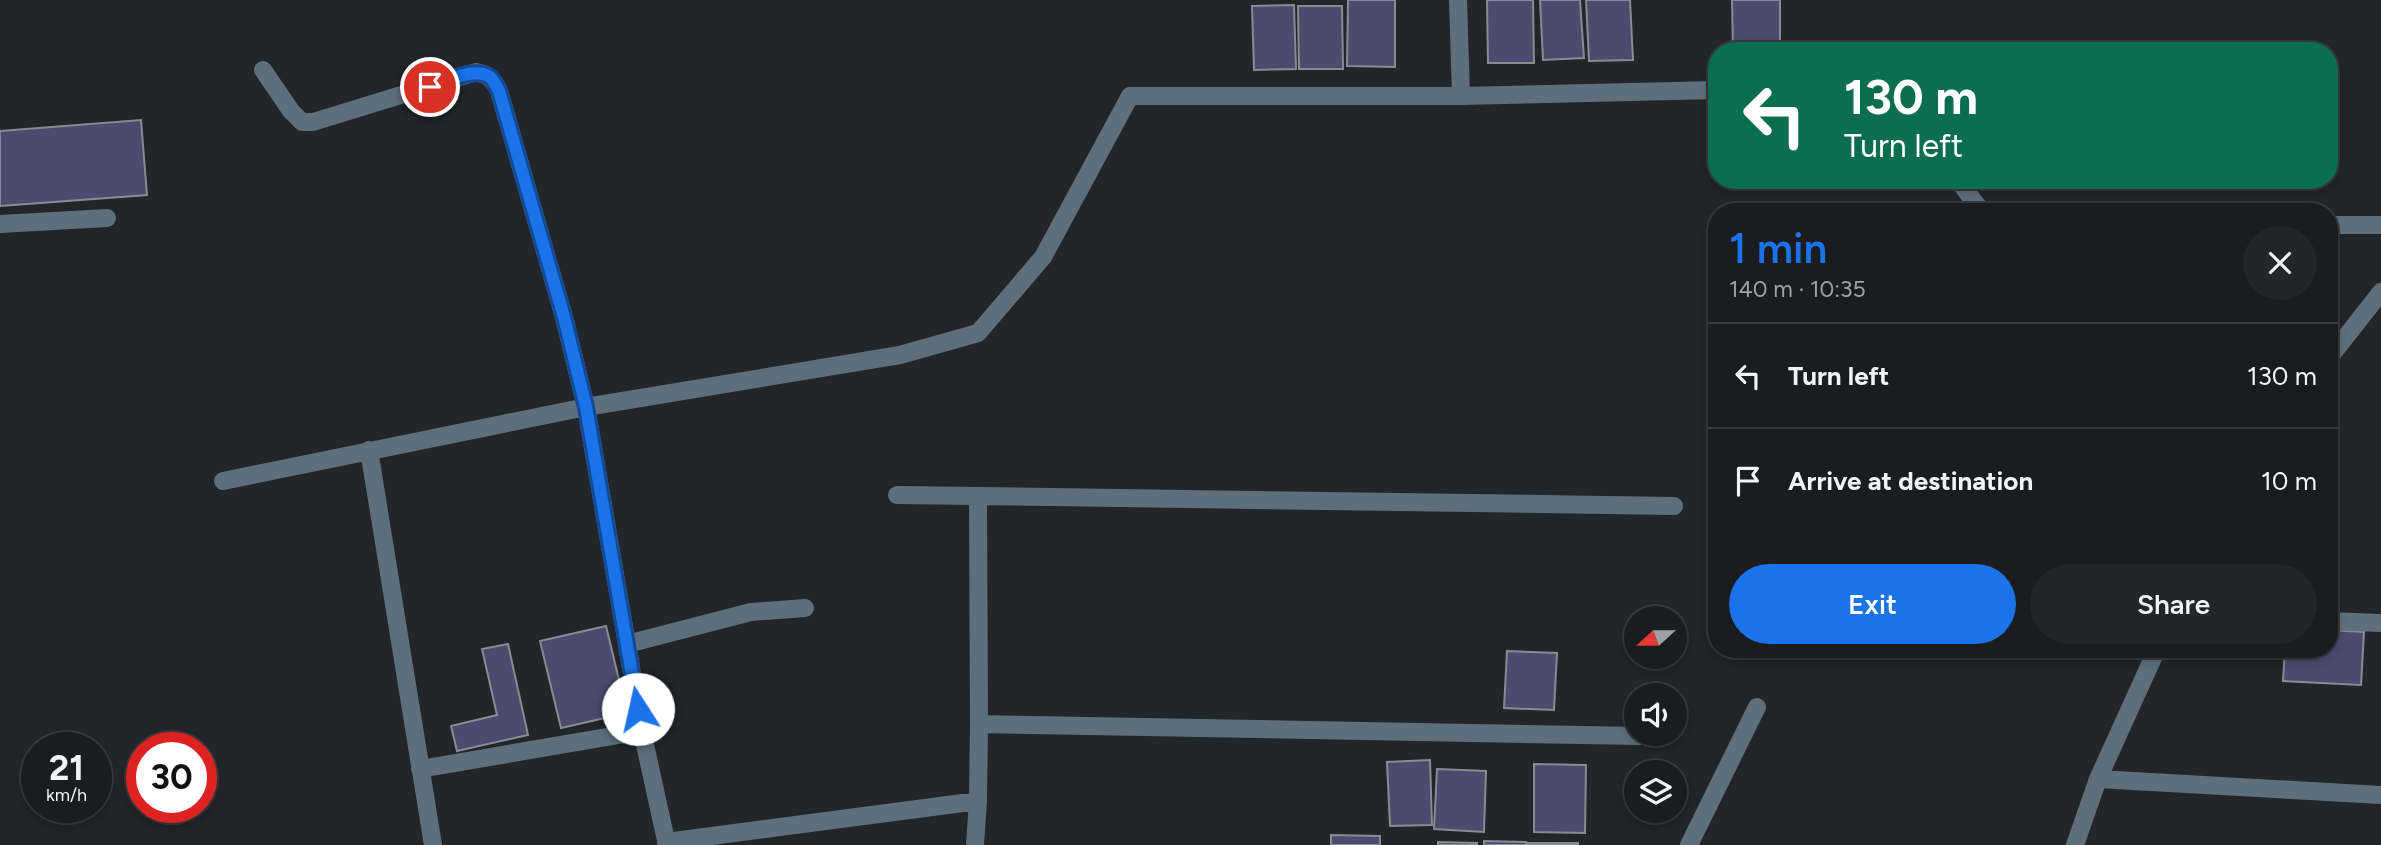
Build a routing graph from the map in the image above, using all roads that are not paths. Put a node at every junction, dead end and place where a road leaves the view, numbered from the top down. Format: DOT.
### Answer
graph roads {
  1 [pos="1458,0"];
  2 [pos="263,70"];
  3 [pos="1708,90"];
  4 [pos="1461,96"];
  5 [pos="107,218"];
  6 [pos="0,223"];
  7 [pos="2338,225"];
  8 [pos="2381,225"];
  9 [pos="2380,296"];
  10 [pos="2338,347"];
  11 [pos="586,407"];
  12 [pos="369,450"];
  13 [pos="223,481"];
  14 [pos="897,495"];
  15 [pos="978,496"];
  16 [pos="1674,506"];
  17 [pos="805,608"];
  18 [pos="2338,622"];
  19 [pos="2381,624"];
  20 [pos="627,644"];
  21 [pos="2153,658"];
  22 [pos="1757,707"];
  23 [pos="979,723"];
  24 [pos="642,731"];
  25 [pos="1624,736"];
  26 [pos="420,769"];
  27 [pos="2098,779"];
  28 [pos="2381,795"];
  29 [pos="978,801"];
  30 [pos="666,844"];
  31 [pos="433,845"];
  32 [pos="975,845"];
  33 [pos="1689,845"];
  34 [pos="2075,845"];
  1 -- 4 [label="street"];
  2 -- 11 [label="street"];
  3 -- 4 [label="street"];
  4 -- 11 [label="street"];
  5 -- 6 [label="street"];
  7 -- 8 [label="street"];
  9 -- 10 [label="street"];
  11 -- 12 [label="street"];
  11 -- 20 [label="street"];
  12 -- 13 [label="street"];
  12 -- 26 [label="street"];
  14 -- 15 [label="street"];
  15 -- 16 [label="street"];
  15 -- 23 [label="street"];
  17 -- 20 [label="street"];
  18 -- 19 [label="street"];
  20 -- 24 [label="street"];
  21 -- 27 [label="street"];
  22 -- 33 [label="street"];
  23 -- 25 [label="street"];
  23 -- 29 [label="street"];
  24 -- 26 [label="street"];
  24 -- 30 [label="street"];
  26 -- 31 [label="street"];
  27 -- 28 [label="street"];
  27 -- 34 [label="street"];
  29 -- 30 [label="street"];
  29 -- 32 [label="street"];
}
